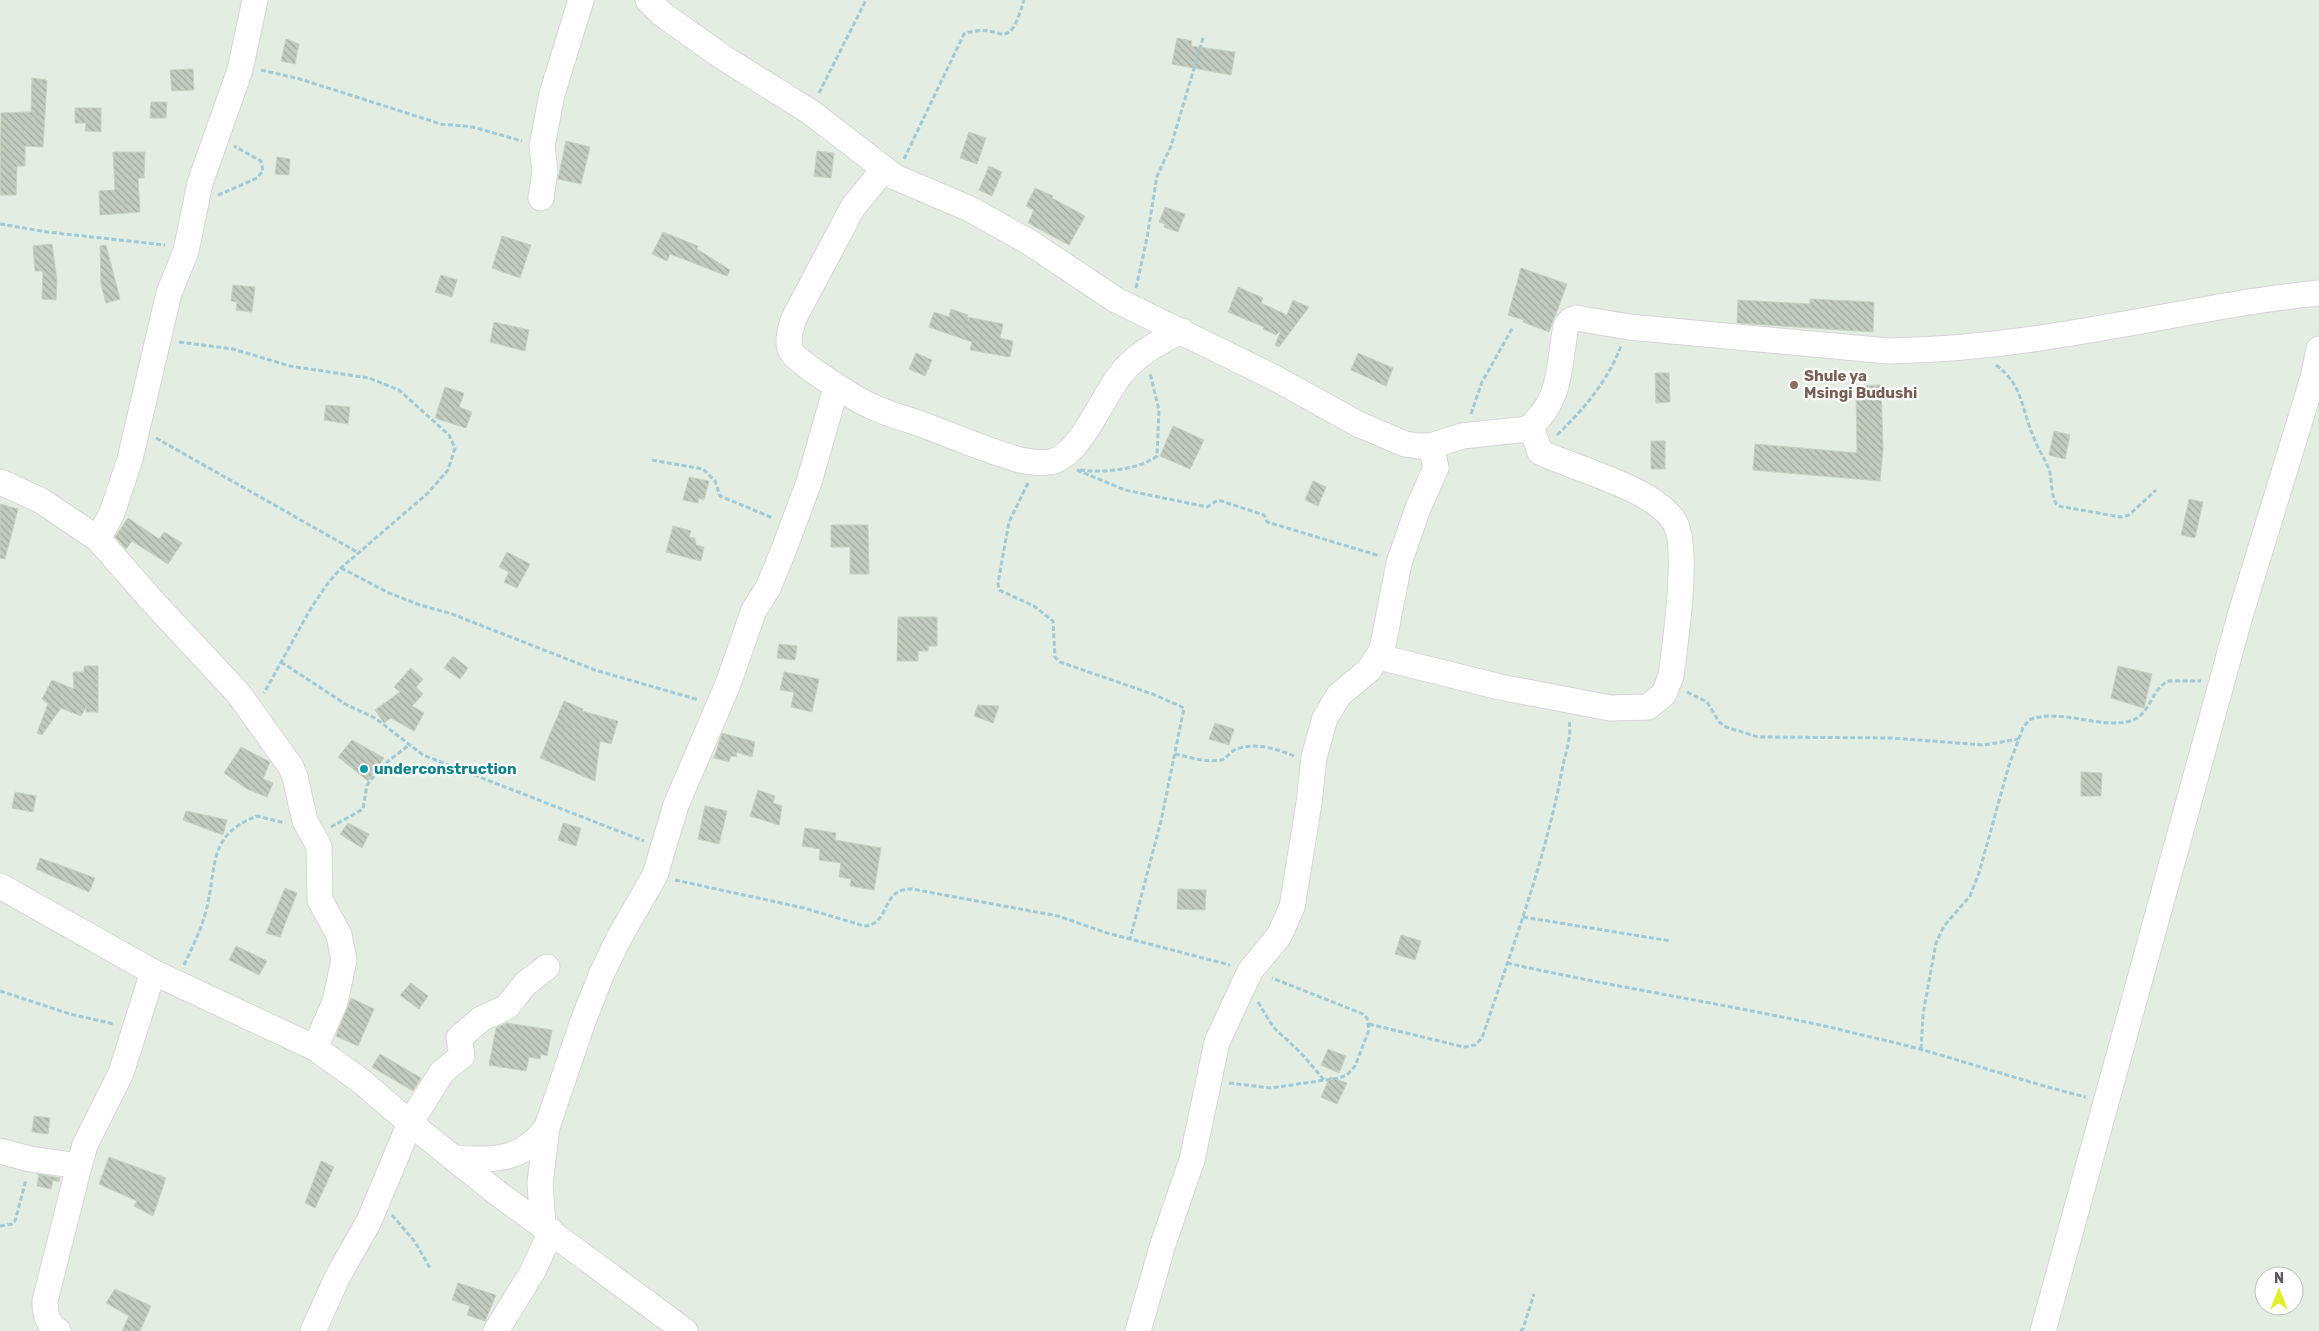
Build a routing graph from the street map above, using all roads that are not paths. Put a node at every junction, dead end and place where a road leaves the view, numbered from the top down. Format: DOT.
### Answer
graph roads {
  1 [pos="255,0"];
  2 [pos="581,0"];
  3 [pos="648,0"];
  4 [pos="890,173"];
  5 [pos="541,198"];
  6 [pos="2319,293"];
  7 [pos="1182,331"];
  8 [pos="2319,349"];
  9 [pos="836,388"];
  10 [pos="1528,429"];
  11 [pos="1431,446"];
  12 [pos="0,482"];
  13 [pos="98,539"];
  14 [pos="1380,657"];
  15 [pos="0,886"];
  16 [pos="547,967"];
  17 [pos="164,977"];
  18 [pos="315,1048"];
  19 [pos="410,1123"];
  20 [pos="547,1127"];
  21 [pos="0,1151"];
  22 [pos="454,1158"];
  23 [pos="79,1166"];
  24 [pos="547,1228"];
  25 [pos="58,1331"];
  26 [pos="313,1331"];
  27 [pos="496,1331"];
  28 [pos="685,1331"];
  29 [pos="1138,1331"];
  30 [pos="2043,1331"];
  1 -- 13 [label="street"];
  2 -- 5 [label="street"];
  3 -- 4 [label="street"];
  4 -- 7 [label="street"];
  4 -- 9 [label="street"];
  6 -- 10 [label="street"];
  7 -- 9 [label="street"];
  7 -- 11 [label="street"];
  8 -- 30 [label="street"];
  9 -- 20 [label="street"];
  10 -- 11 [label="street"];
  10 -- 14 [label="street"];
  11 -- 14 [label="street"];
  12 -- 13 [label="street"];
  13 -- 18 [label="street"];
  14 -- 29 [label="street"];
  15 -- 17 [label="street"];
  16 -- 19 [label="street"];
  17 -- 18 [label="street"];
  17 -- 23 [label="street"];
  18 -- 19 [label="street"];
  19 -- 22 [label="street"];
  19 -- 26 [label="street"];
  20 -- 22 [label="street"];
  20 -- 24 [label="street"];
  21 -- 23 [label="street"];
  22 -- 24 [label="street"];
  23 -- 25 [label="street"];
  24 -- 27 [label="street"];
  24 -- 28 [label="street"];
}
